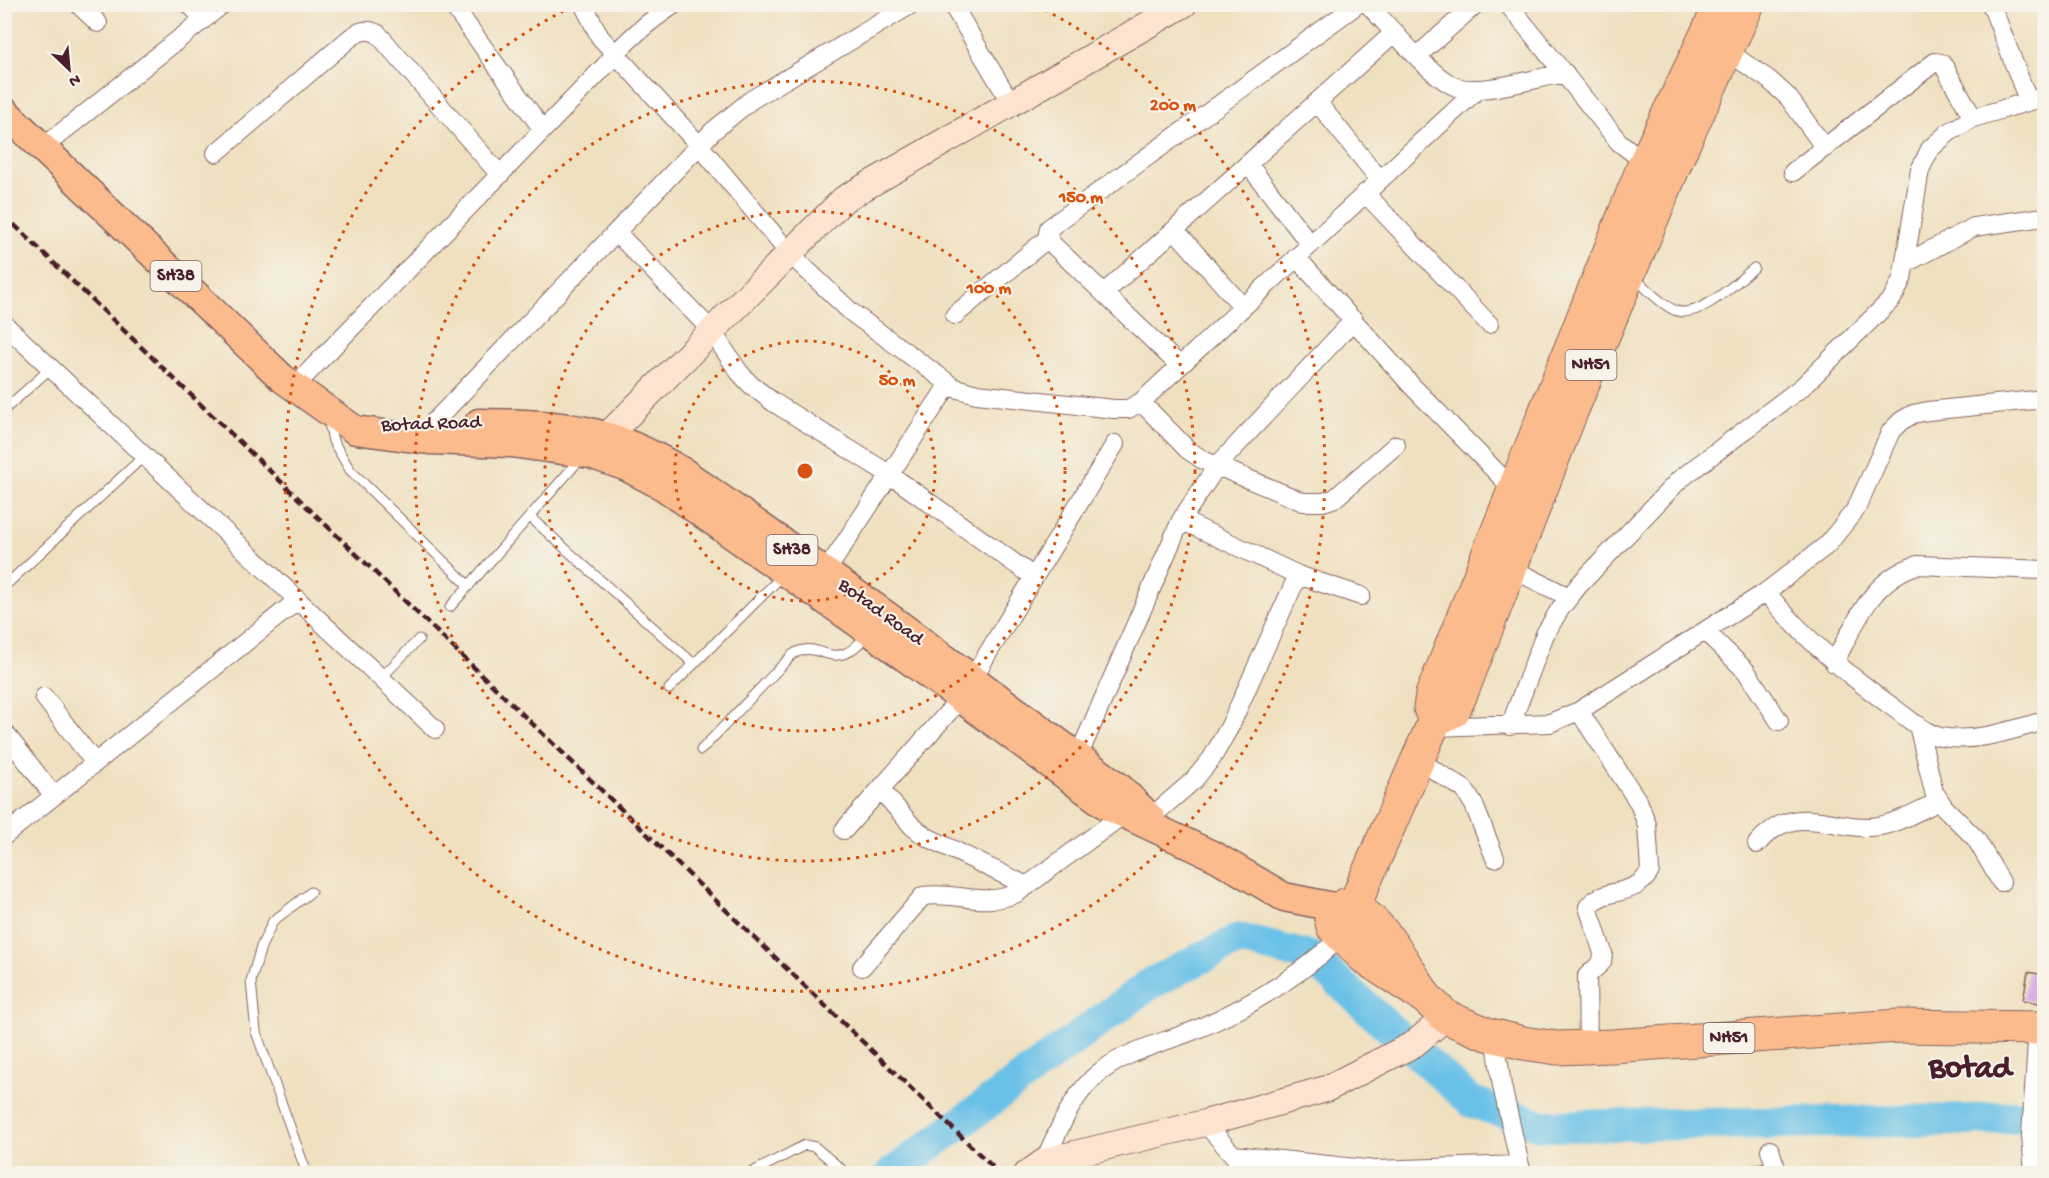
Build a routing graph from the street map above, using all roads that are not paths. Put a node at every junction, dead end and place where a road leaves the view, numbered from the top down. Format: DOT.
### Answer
graph roads {
  1 [pos="78,4"];
  2 [pos="189,4"];
  3 [pos="223,4"];
  4 [pos="452,4"];
  5 [pos="583,4"];
  6 [pos="675,4"];
  7 [pos="912,4"];
  8 [pos="952,4"];
  9 [pos="1184,4"];
  10 [pos="1358,4"];
  11 [pos="1368,4"];
  12 [pos="1476,4"];
  13 [pos="1508,4"];
  14 [pos="1721,4"];
  15 [pos="1748,4"];
  16 [pos="1991,4"];
  17 [pos="204,19"];
  18 [pos="98,23"];
  19 [pos="1395,32"];
  20 [pos="1725,51"];
  21 [pos="615,54"];
  22 [pos="1417,56"];
  23 [pos="1569,78"];
  24 [pos="1478,89"];
  25 [pos="2036,99"];
  26 [pos="1317,102"];
  27 [pos="1011,103"];
  28 [pos="4,111"];
  29 [pos="1972,118"];
  30 [pos="543,130"];
  31 [pos="699,145"];
  32 [pos="42,148"];
  33 [pos="1825,148"];
  34 [pos="216,153"];
  35 [pos="1248,164"];
  36 [pos="1657,170"];
  37 [pos="1793,172"];
  38 [pos="500,175"];
  39 [pos="1380,180"];
  40 [pos="1365,193"];
  41 [pos="2044,217"];
  42 [pos="1175,230"];
  43 [pos="616,232"];
  44 [pos="1048,238"];
  45 [pos="1310,244"];
  46 [pos="789,253"];
  47 [pos="1296,257"];
  48 [pos="1906,263"];
  49 [pos="1754,267"];
  50 [pos="1629,274"];
  51 [pos="1104,293"];
  52 [pos="1242,306"];
  53 [pos="955,315"];
  54 [pos="1354,320"];
  55 [pos="4,324"];
  56 [pos="1489,324"];
  57 [pos="711,330"];
  58 [pos="1179,365"];
  59 [pos="51,368"];
  60 [pos="949,384"];
  61 [pos="294,387"];
  62 [pos="2044,399"];
  63 [pos="1141,402"];
  64 [pos="326,409"];
  65 [pos="4,410"];
  66 [pos="434,422"];
  67 [pos="355,429"];
  68 [pos="1115,444"];
  69 [pos="1396,445"];
  70 [pos="594,447"];
  71 [pos="144,456"];
  72 [pos="1216,466"];
  73 [pos="889,474"];
  74 [pos="1525,500"];
  75 [pos="530,517"];
  76 [pos="1181,520"];
  77 [pos="1512,568"];
  78 [pos="2044,570"];
  79 [pos="786,572"];
  80 [pos="825,573"];
  81 [pos="1298,575"];
  82 [pos="1034,577"];
  83 [pos="6,585"];
  84 [pos="469,586"];
  85 [pos="1766,592"];
  86 [pos="1361,596"];
  87 [pos="1569,597"];
  88 [pos="298,600"];
  89 [pos="450,607"];
  90 [pos="879,624"];
  91 [pos="1705,631"];
  92 [pos="419,639"];
  93 [pos="1834,663"];
  94 [pos="694,664"];
  95 [pos="381,678"];
  96 [pos="669,689"];
  97 [pos="965,690"];
  98 [pos="44,697"];
  99 [pos="1579,711"];
  100 [pos="2044,721"];
  101 [pos="1779,722"];
  102 [pos="1433,724"];
  103 [pos="1918,725"];
  104 [pos="1510,726"];
  105 [pos="435,729"];
  106 [pos="4,732"];
  107 [pos="701,750"];
  108 [pos="1078,757"];
  109 [pos="1418,760"];
  110 [pos="95,763"];
  111 [pos="881,790"];
  112 [pos="54,796"];
  113 [pos="1940,801"];
  114 [pos="1147,822"];
  115 [pos="844,830"];
  116 [pos="4,836"];
  117 [pos="1757,844"];
  118 [pos="1495,858"];
  119 [pos="2001,882"];
  120 [pos="1027,886"];
  121 [pos="311,892"];
  122 [pos="1342,920"];
  123 [pos="862,967"];
  124 [pos="1436,1008"];
  125 [pos="2041,1028"];
  126 [pos="1495,1035"];
  127 [pos="1588,1047"];
  128 [pos="1205,1123"];
  129 [pos="1770,1150"];
  130 [pos="1234,1155"];
  131 [pos="1520,1163"];
  132 [pos="1036,1168"];
  133 [pos="2029,1169"];
  134 [pos="1778,1171"];
  135 [pos="307,1173"];
  136 [pos="749,1173"];
  137 [pos="847,1173"];
  138 [pos="1250,1173"];
  139 [pos="1756,1173"];
  1 -- 18 [label="street"];
  2 -- 17 [label="street"];
  3 -- 17 [label="street"];
  4 -- 30 [label="street"];
  5 -- 21 [label="street"];
  6 -- 21 [label="street"];
  7 -- 31 [label="street"];
  8 -- 27 [label="street"];
  9 -- 27 [label="street"];
  10 -- 44 [label="street"];
  11 -- 19 [label="street"];
  12 -- 22 [label="street"];
  13 -- 23 [label="street"];
  14 -- 36 [label="highway, NH51"];
  15 -- 20 [label="highway, NH51"];
  16 -- 25 [label="street"];
  17 -- 32 [label="street"];
  19 -- 22 [label="street"];
  19 -- 26 [label="street"];
  20 -- 33 [label="street"];
  20 -- 36 [label="highway, NH51"];
  21 -- 30 [label="street"];
  21 -- 31 [label="street"];
  22 -- 24 [label="street"];
  23 -- 24 [label="street"];
  23 -- 36 [label="street"];
  24 -- 39 [label="street"];
  25 -- 29 [label="street"];
  26 -- 35 [label="street"];
  26 -- 39 [label="street"];
  27 -- 46 [label="street"];
  28 -- 32 [label="main road, Botad Road / SH38"];
  29 -- 33 [label="street"];
  29 -- 48 [label="street"];
  30 -- 38 [label="street"];
  31 -- 43 [label="street"];
  31 -- 46 [label="street"];
  32 -- 61 [label="main road, Botad Road / SH38"];
  33 -- 37 [label="street"];
  34 -- 38 [label="street"];
  35 -- 42 [label="street"];
  35 -- 45 [label="street"];
  36 -- 50 [label="highway, NH51"];
  36 -- 74 [label="highway, NH51"];
  38 -- 61 [label="street"];
  39 -- 40 [label="street"];
  40 -- 45 [label="street"];
  40 -- 56 [label="street"];
  41 -- 48 [label="street"];
  42 -- 51 [label="street"];
  42 -- 52 [label="street"];
  43 -- 57 [label="street"];
  43 -- 66 [label="street"];
  44 -- 51 [label="street"];
  44 -- 53 [label="street"];
  45 -- 47 [label="street"];
  46 -- 57 [label="street"];
  46 -- 60 [label="street"];
  47 -- 52 [label="street"];
  47 -- 54 [label="street"];
  48 -- 87 [label="street"];
  49 -- 50 [label="lane"];
  50 -- 74 [label="highway, NH51"];
  51 -- 58 [label="street"];
  52 -- 58 [label="street"];
  54 -- 72 [label="street"];
  54 -- 74 [label="street"];
  55 -- 59 [label="street"];
  57 -- 70 [label="street"];
  57 -- 73 [label="street"];
  58 -- 63 [label="street"];
  59 -- 65 [label="lane"];
  59 -- 71 [label="street"];
  60 -- 63 [label="street"];
  60 -- 73 [label="street"];
  61 -- 64 [label="main road, Botad Road / SH38"];
  62 -- 85 [label="street"];
  63 -- 72 [label="street"];
  64 -- 67 [label="main road, Botad Road / SH38"];
  64 -- 84 [label="lane"];
  66 -- 67 [label="main road, Botad Road / SH38"];
  66 -- 70 [label="main road, Botad Road / SH38"];
  67 -- 70 [label="main road, Botad Road / SH38"];
  68 -- 82 [label="street"];
  69 -- 72 [label="street"];
  70 -- 75 [label="lane"];
  70 -- 79 [label="main road, Botad Road / SH38"];
  70 -- 80 [label="main road, Botad Road / SH38"];
  71 -- 83 [label="lane"];
  71 -- 88 [label="street"];
  72 -- 76 [label="street"];
  73 -- 80 [label="street"];
  73 -- 82 [label="street"];
  74 -- 77 [label="highway, NH51"];
  74 -- 102 [label="highway, NH51"];
  75 -- 84 [label="lane"];
  75 -- 94 [label="lane"];
  76 -- 81 [label="street"];
  76 -- 108 [label="street"];
  77 -- 87 [label="street"];
  77 -- 102 [label="highway, NH51"];
  78 -- 93 [label="street"];
  79 -- 90 [label="main road, Botad Road / SH38"];
  79 -- 94 [label="lane"];
  80 -- 90 [label="main road, Botad Road / SH38"];
  81 -- 86 [label="street"];
  81 -- 114 [label="street"];
  82 -- 97 [label="street"];
  84 -- 89 [label="lane"];
  85 -- 91 [label="street"];
  85 -- 93 [label="street"];
  87 -- 104 [label="street"];
  88 -- 95 [label="street"];
  88 -- 110 [label="street"];
  90 -- 97 [label="main road, Botad Road / SH38"];
  90 -- 107 [label="lane"];
  91 -- 99 [label="street"];
  91 -- 101 [label="street"];
  92 -- 95 [label="lane"];
  93 -- 103 [label="street"];
  94 -- 96 [label="lane"];
  95 -- 105 [label="street"];
  97 -- 108 [label="main road, Botad Road / SH38"];
  97 -- 111 [label="street"];
  97 -- 114 [label="main road, Botad Road / SH38"];
  98 -- 110 [label="street"];
  99 -- 104 [label="street"];
  99 -- 127 [label="street"];
  100 -- 103 [label="street"];
  102 -- 104 [label="street"];
  102 -- 109 [label="highway, NH51"];
  103 -- 113 [label="street"];
  106 -- 112 [label="street"];
  108 -- 114 [label="main road, Botad Road / SH38"];
  109 -- 118 [label="street"];
  109 -- 122 [label="highway, NH51"];
  110 -- 112 [label="street"];
  111 -- 115 [label="street"];
  111 -- 120 [label="street"];
  112 -- 116 [label="street"];
  113 -- 117 [label="street"];
  113 -- 119 [label="street"];
  114 -- 120 [label="street"];
  114 -- 122 [label="main road, Botad Road / SH38"];
  120 -- 123 [label="street"];
  121 -- 135 [label="lane"];
  122 -- 124 [label="highway"];
  122 -- 132 [label="street"];
  124 -- 126 [label="highway, NH51"];
  124 -- 128 [label="street"];
  125 -- 127 [label="highway, NH51"];
  125 -- 133 [label="street"];
  126 -- 127 [label="highway, NH51"];
  126 -- 131 [label="street"];
  128 -- 130 [label="street"];
  128 -- 132 [label="street"];
  129 -- 134 [label="street"];
  130 -- 131 [label="street"];
  130 -- 138 [label="street"];
  134 -- 139 [label="street"];
  136 -- 137 [label="lane"];
}
